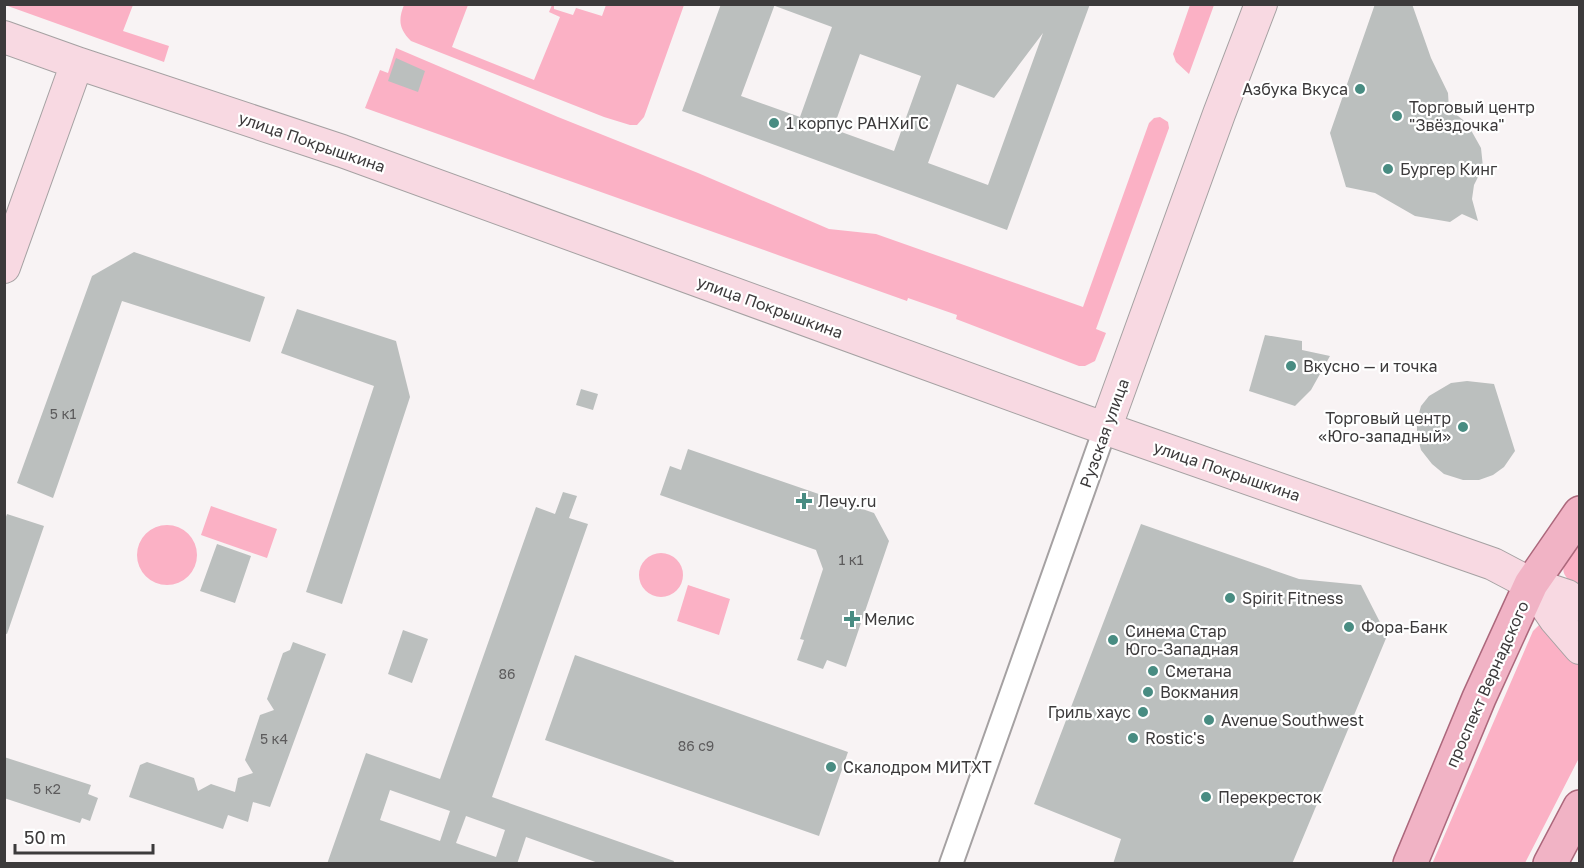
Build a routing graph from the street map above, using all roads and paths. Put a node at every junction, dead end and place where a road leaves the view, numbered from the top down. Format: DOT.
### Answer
graph roads {
  1 [pos="1261,4"];
  2 [pos="4,37"];
  3 [pos="77,63"];
  4 [pos="4,267"];
  5 [pos="1105,429"];
  6 [pos="1580,513"];
  7 [pos="1531,584"];
  8 [pos="1580,605"];
  9 [pos="1580,648"];
  10 [pos="1580,807"];
  11 [pos="1563,844"];
  12 [pos="951,864"];
  13 [pos="1410,864"];
  1 -- 5 [label="main road, Рузская улица"];
  2 -- 3 [label="main road, улица Покрышкина"];
  3 -- 4 [label="main road"];
  3 -- 5 [label="main road, улица Покрышкина"];
  5 -- 7 [label="main road, улица Покрышкина"];
  5 -- 12 [label="street, Рузская улица"];
  6 -- 7 [label="main road, проспект Вернадского"];
  7 -- 8 [label="main road, улица Покрышкина"];
  7 -- 9 [label="main road"];
  7 -- 13 [label="main road, проспект Вернадского"];
  10 -- 11 [label="main road"];
}
